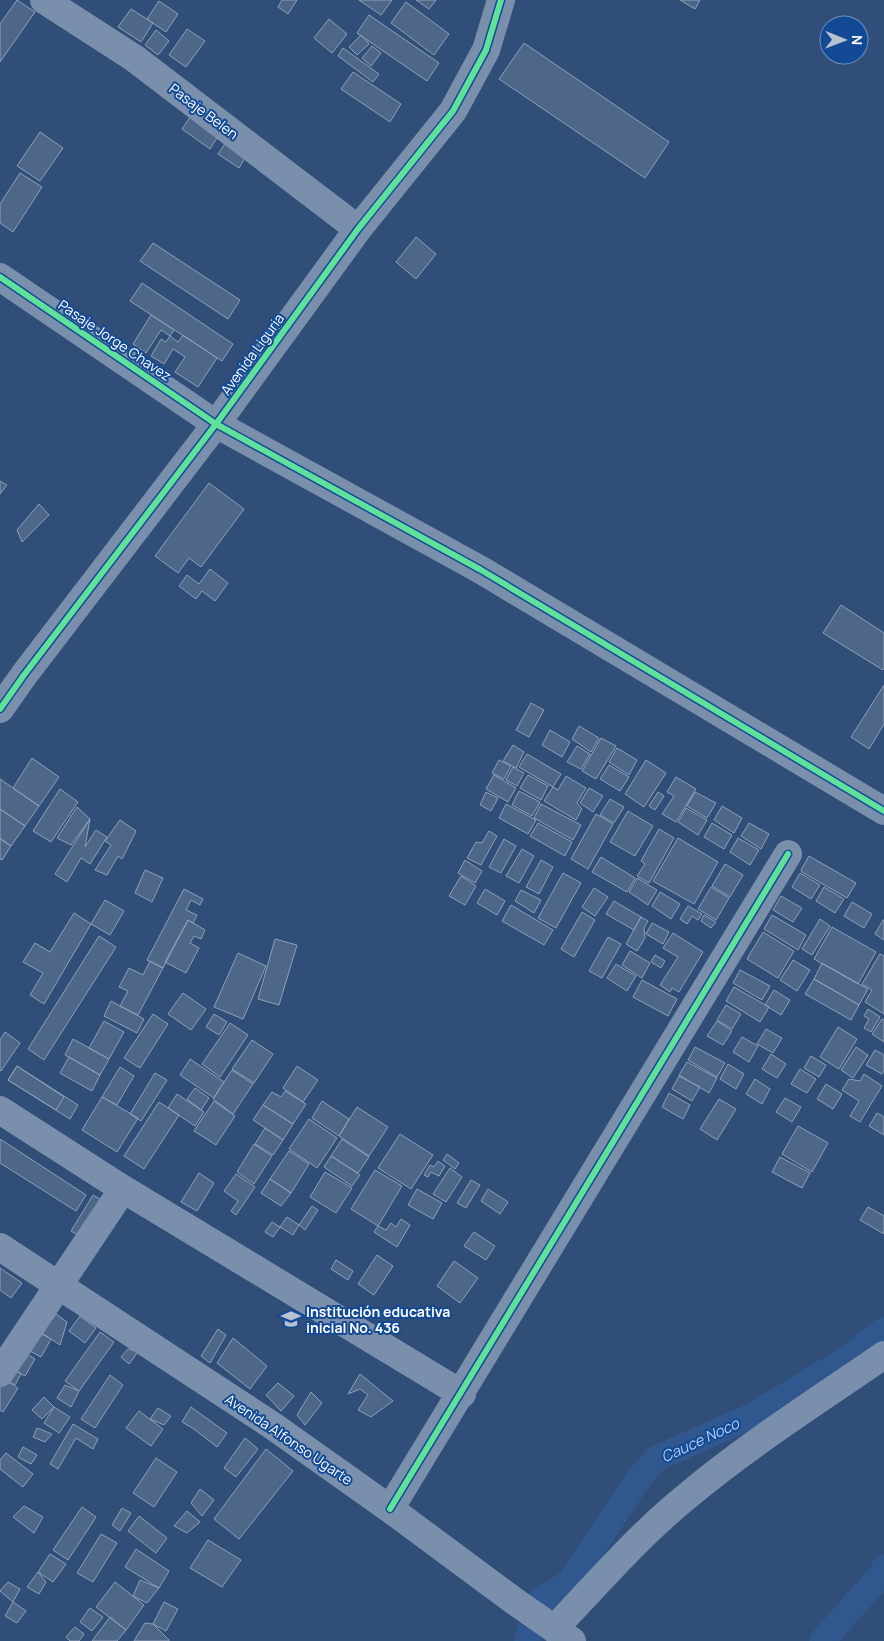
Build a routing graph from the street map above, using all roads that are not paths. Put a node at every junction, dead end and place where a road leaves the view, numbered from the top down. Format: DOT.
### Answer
graph roads {
  1 [pos="44,0"];
  2 [pos="501,0"];
  3 [pos="358,229"];
  4 [pos="0,277"];
  5 [pos="216,424"];
  6 [pos="0,709"];
  7 [pos="884,811"];
  8 [pos="788,854"];
  9 [pos="0,1110"];
  10 [pos="124,1190"];
  11 [pos="0,1247"];
  12 [pos="58,1286"];
  13 [pos="884,1354"];
  14 [pos="0,1372"];
  15 [pos="462,1394"];
  16 [pos="390,1509"];
  17 [pos="557,1631"];
  1 -- 3 [label="street, Pasaje Belen"];
  2 -- 3 [label="street, Avenida Liguria"];
  3 -- 5 [label="street, Avenida Liguria"];
  4 -- 5 [label="street, Pasaje Jorge Chavez"];
  5 -- 6 [label="street, Avenida Liguria"];
  5 -- 7 [label="street, Pasaje Jorge Chavez"];
  8 -- 15 [label="street"];
  9 -- 10 [label="street"];
  10 -- 12 [label="street"];
  10 -- 15 [label="street"];
  11 -- 12 [label="street, Avenida Alfonso Ugarte"];
  12 -- 14 [label="street"];
  12 -- 16 [label="street, Avenida Alfonso Ugarte"];
  13 -- 17 [label="street"];
  15 -- 16 [label="street"];
  16 -- 17 [label="street, Avenida Alfonso Ugarte"];
}
